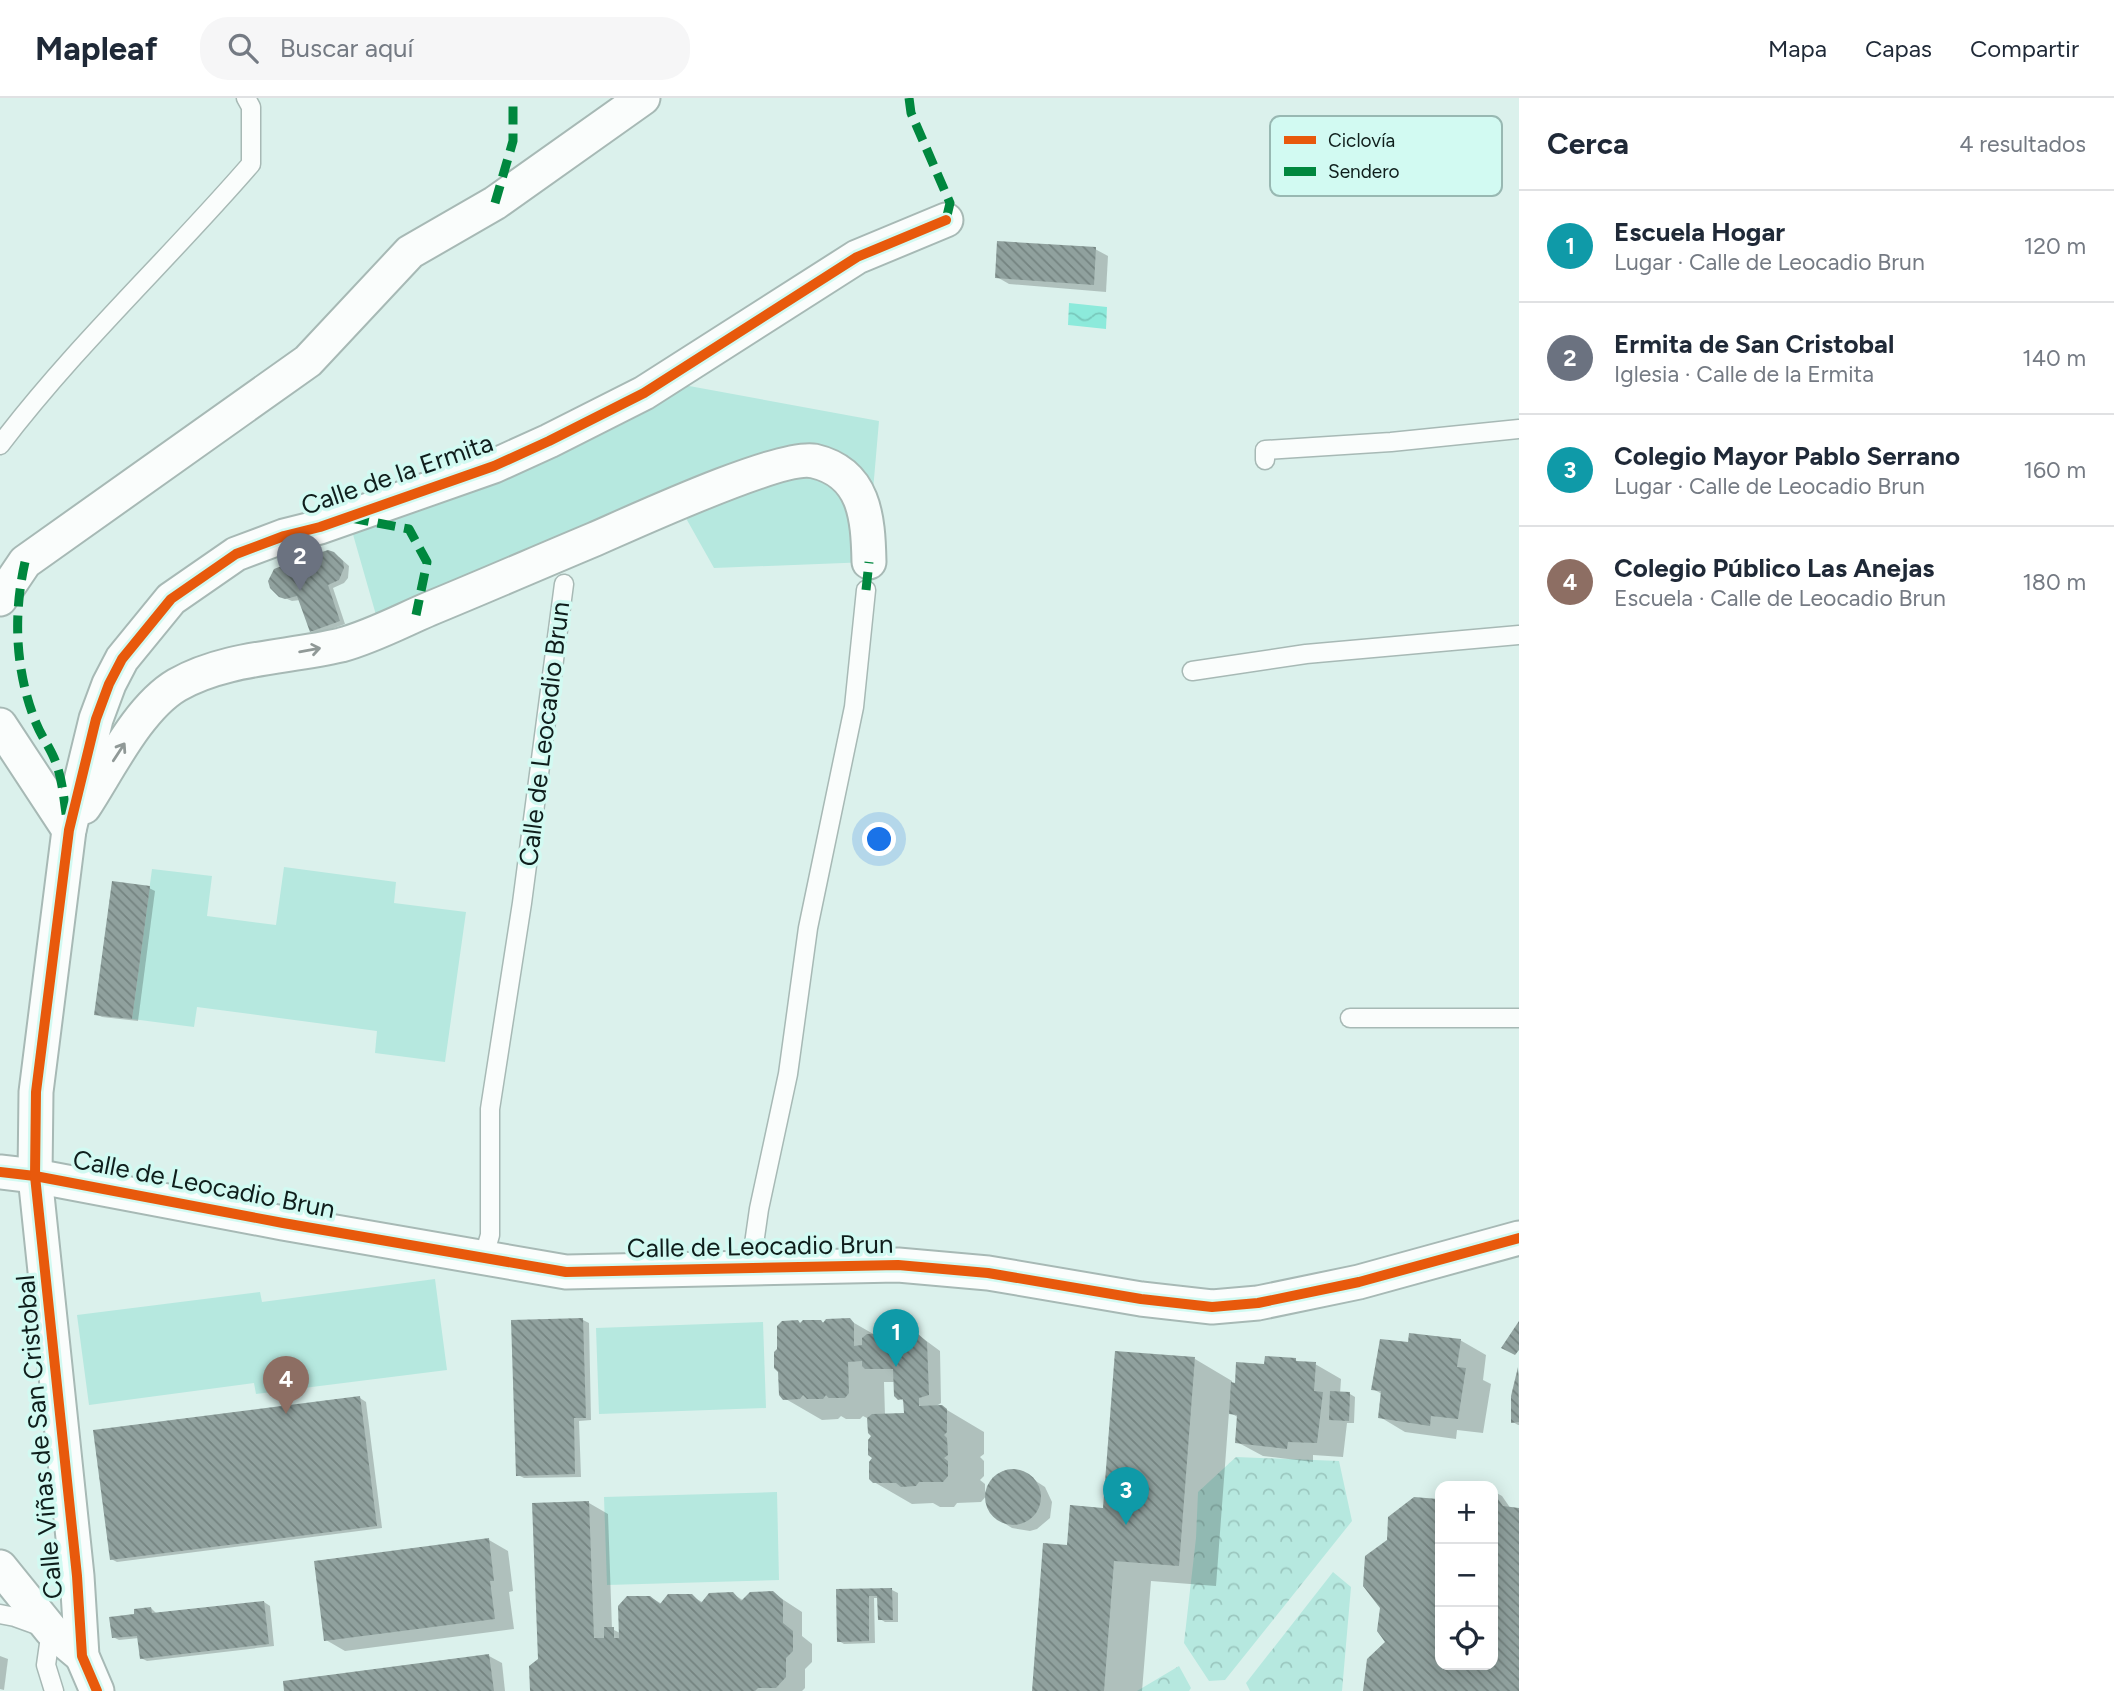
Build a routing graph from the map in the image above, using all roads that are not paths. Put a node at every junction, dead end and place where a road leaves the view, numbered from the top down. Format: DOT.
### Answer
graph roads {
  1 [pos="246,98"];
  2 [pos="643,98"];
  3 [pos="946,220"];
  4 [pos="1519,429"];
  5 [pos="0,445"];
  6 [pos="1265,460"];
  7 [pos="868,576"];
  8 [pos="564,584"];
  9 [pos="0,599"];
  10 [pos="1519,635"];
  11 [pos="1192,671"];
  12 [pos="0,725"];
  13 [pos="69,830"];
  14 [pos="1350,1018"];
  15 [pos="1519,1018"];
  16 [pos="0,1172"];
  17 [pos="35,1176"];
  18 [pos="1519,1238"];
  19 [pos="484,1259"];
  20 [pos="754,1268"];
  21 [pos="0,1567"];
  22 [pos="78,1606"];
  23 [pos="15,1609"];
  24 [pos="51,1630"];
  25 [pos="82,1656"];
  26 [pos="54,1691"];
  27 [pos="97,1691"];
  1 -- 5 [label="lane"];
  2 -- 9 [label="street"];
  3 -- 13 [label="street, Calle de la Ermita"];
  4 -- 6 [label="lane"];
  13 -- 7 [label="street, Calle de la Ermita, one-way"];
  7 -- 20 [label="lane, Calle de Leocadio Brun"];
  8 -- 19 [label="lane, Calle de Leocadio Brun"];
  10 -- 11 [label="lane"];
  12 -- 13 [label="street"];
  13 -- 17 [label="street, Calle de la Ermita"];
  14 -- 15 [label="lane"];
  16 -- 17 [label="street, Calle de Leocadio Brun"];
  17 -- 19 [label="street, Calle de Leocadio Brun"];
  17 -- 22 [label="street, Calle Viñas de San Cristobal"];
  18 -- 20 [label="street, Calle de Leocadio Brun"];
  19 -- 20 [label="street, Calle de Leocadio Brun"];
  21 -- 23 [label="street"];
  22 -- 23 [label="street, Calle Viñas de San Cristobal"];
  22 -- 25 [label="street, Calle Viñas de San Cristobal"];
  23 -- 24 [label="street"];
  24 -- 25 [label="street"];
  24 -- 26 [label="lane"];
  25 -- 27 [label="street, Calle Viñas de San Cristobal"];
}
